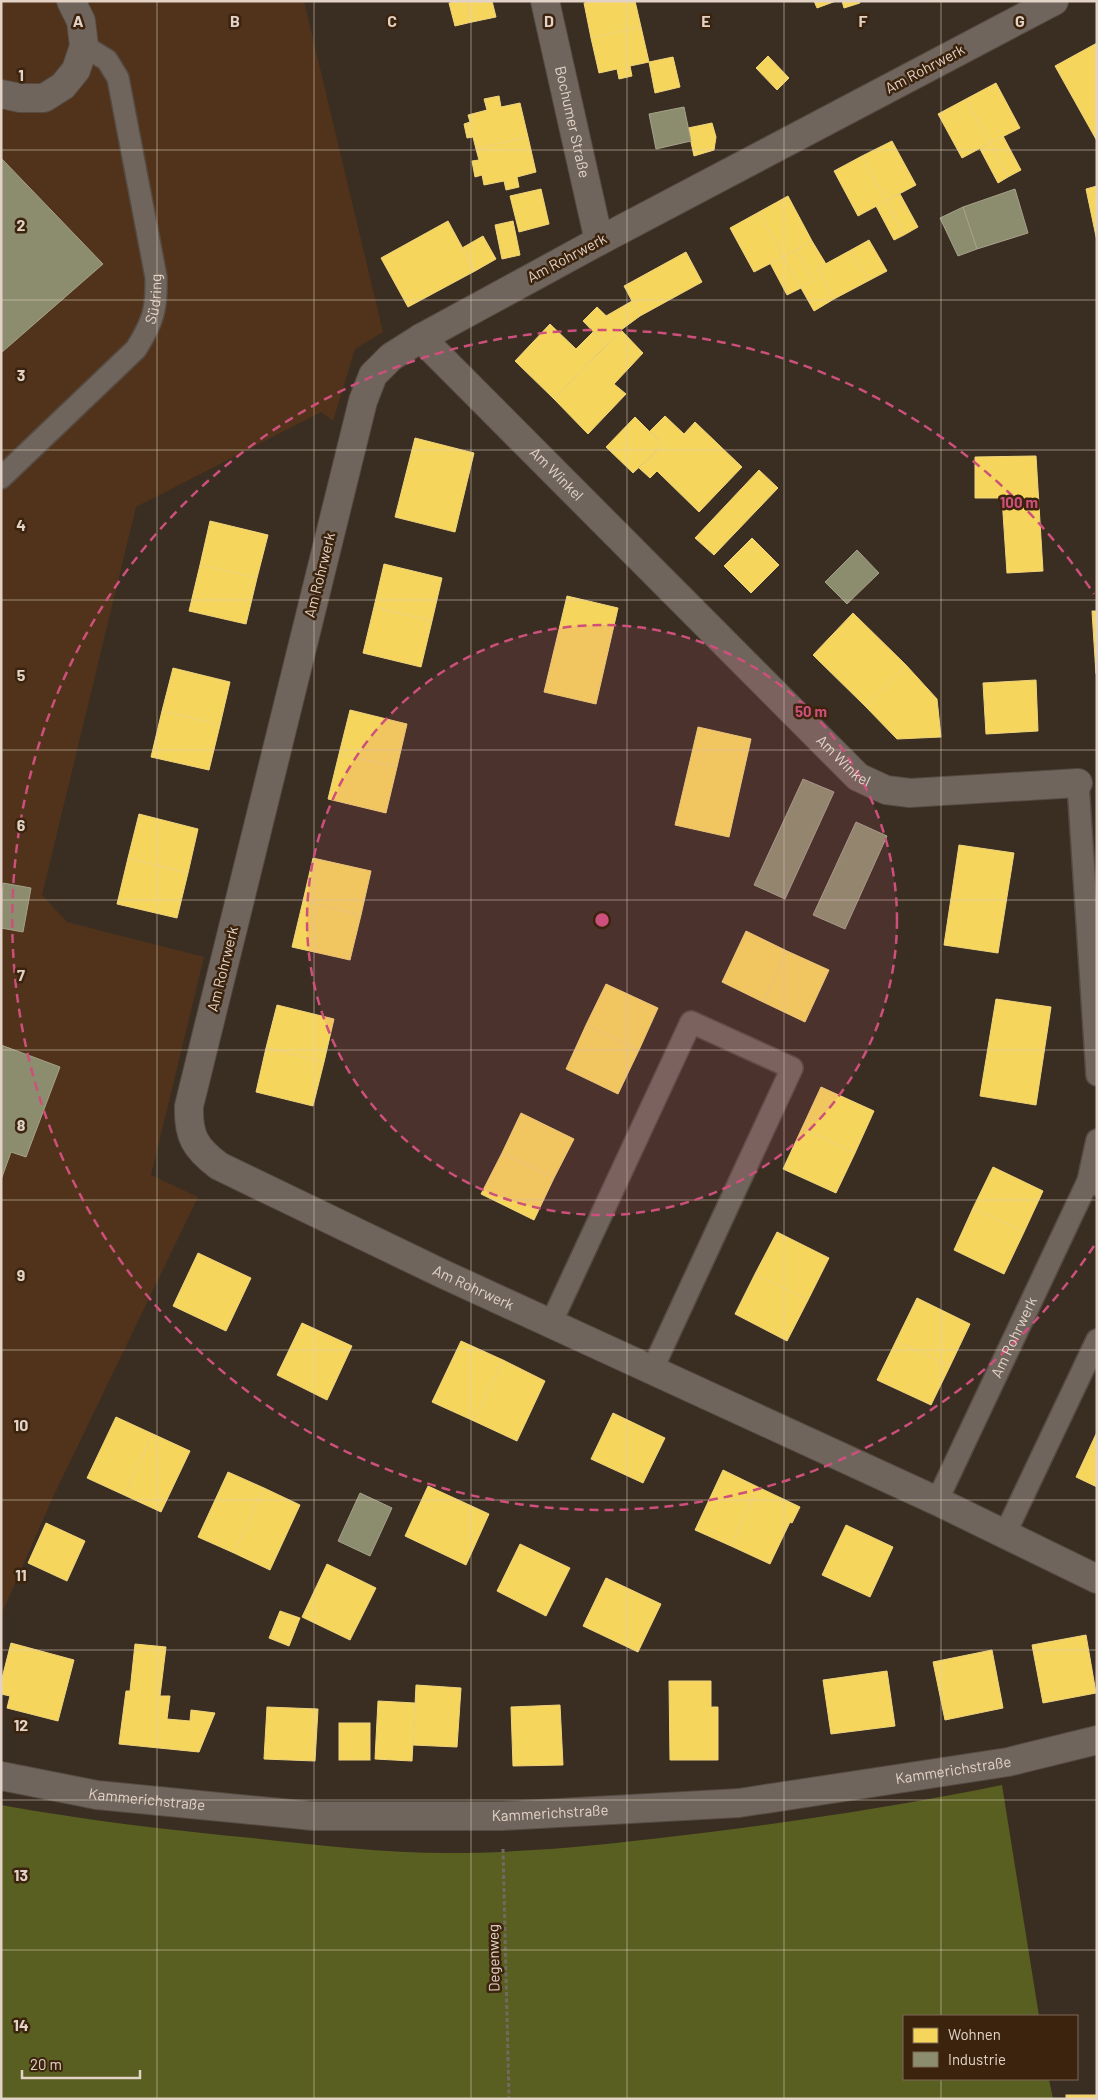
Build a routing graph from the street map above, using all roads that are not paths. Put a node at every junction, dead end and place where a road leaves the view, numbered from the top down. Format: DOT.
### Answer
graph roads {
  1 [pos="71,1"];
  2 [pos="545,1"];
  3 [pos="1054,1"];
  4 [pos="84,46"];
  5 [pos="1,94"];
  6 [pos="599,241"];
  7 [pos="420,338"];
  8 [pos="1,478"];
  9 [pos="1078,783"];
  10 [pos="1097,1075"];
  11 [pos="1097,1140"];
  12 [pos="1092,1183"];
  13 [pos="551,1323"];
  14 [pos="1097,1340"];
  15 [pos="652,1370"];
  16 [pos="937,1501"];
  17 [pos="1005,1534"];
  18 [pos="1097,1580"];
  19 [pos="1097,1740"];
  20 [pos="1,1776"];
  1 -- 4 [label="street"];
  2 -- 6 [label="street, Bochumer Straße"];
  3 -- 6 [label="street, Am Rohrwerk"];
  4 -- 5 [label="street"];
  4 -- 8 [label="lane, Südring"];
  6 -- 7 [label="street, Am Rohrwerk"];
  7 -- 9 [label="street, Am Winkel"];
  7 -- 13 [label="street, Am Rohrwerk"];
  9 -- 10 [label="lane, Am Winkel"];
  11 -- 12 [label="lane"];
  12 -- 16 [label="lane, Am Rohrwerk"];
  13 -- 15 [label="street, Am Rohrwerk"];
  13 -- 15 [label="lane"];
  14 -- 17 [label="lane"];
  15 -- 16 [label="street, Am Rohrwerk"];
  16 -- 17 [label="street, Am Rohrwerk"];
  17 -- 18 [label="street, Am Rohrwerk"];
  19 -- 20 [label="street, Kammerichstraße"];
}
